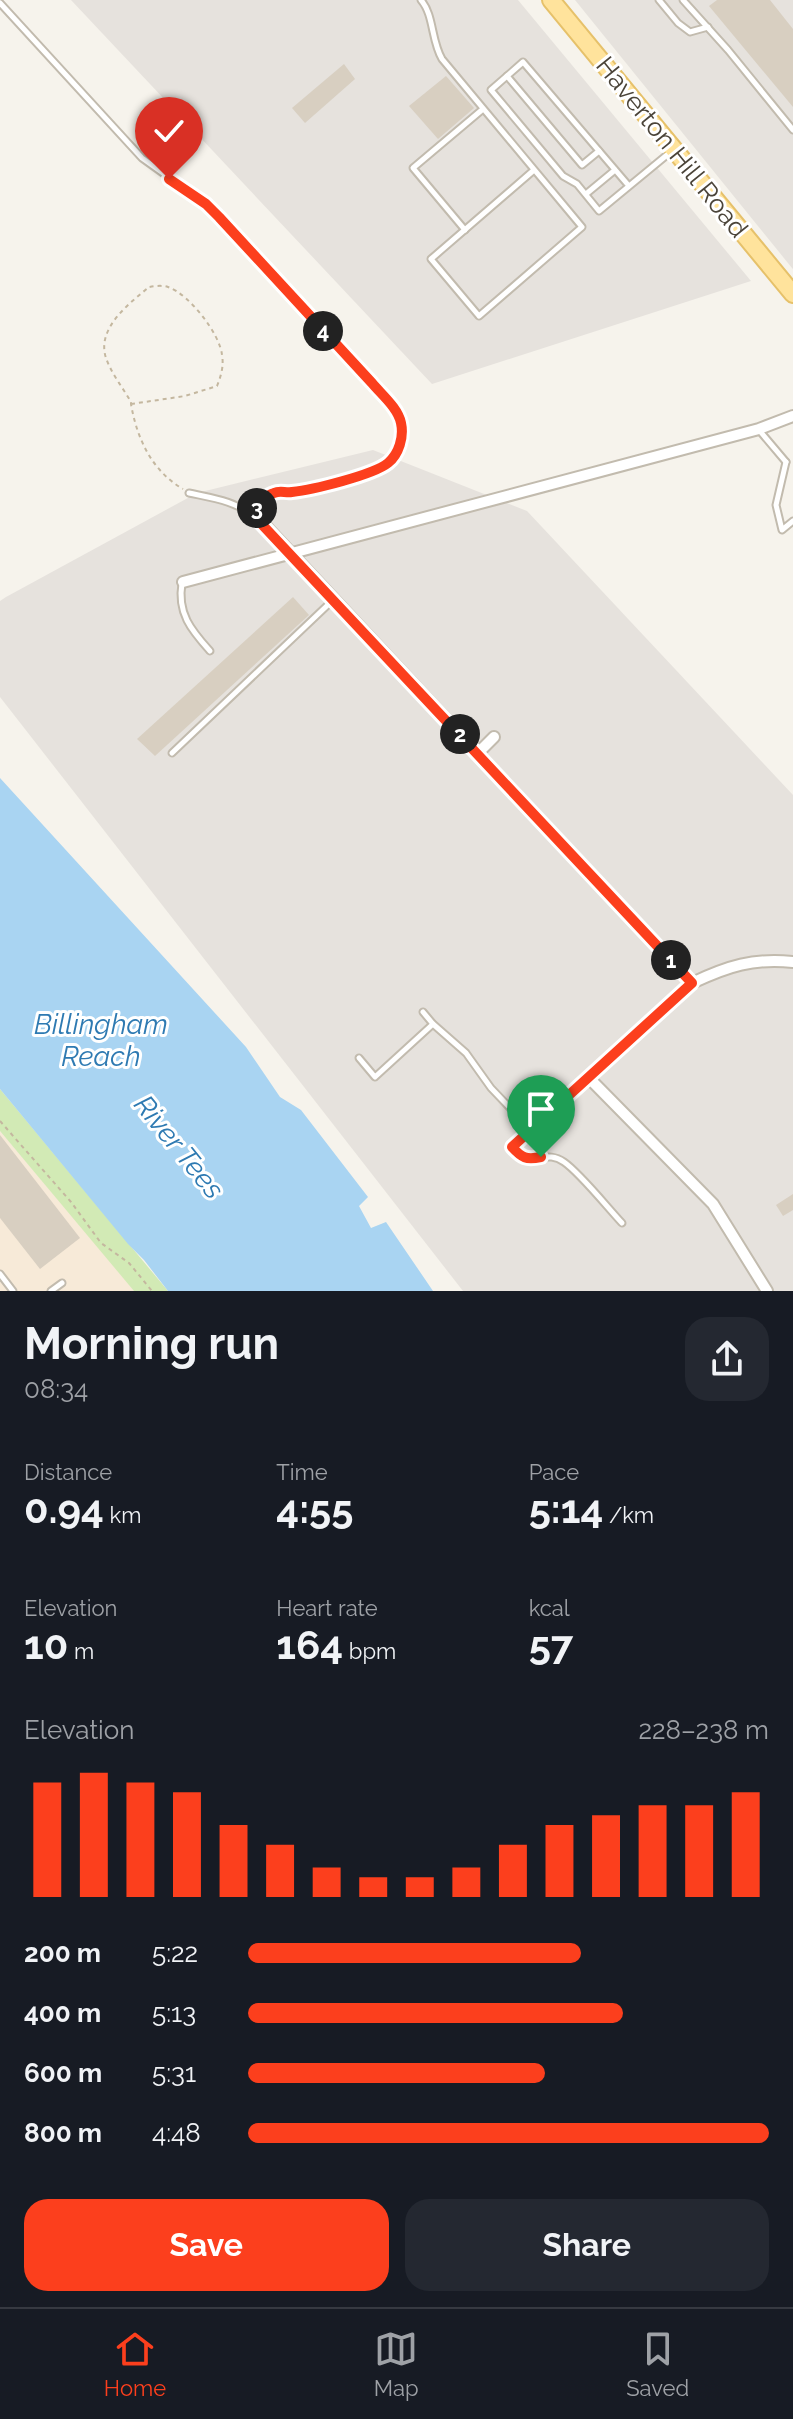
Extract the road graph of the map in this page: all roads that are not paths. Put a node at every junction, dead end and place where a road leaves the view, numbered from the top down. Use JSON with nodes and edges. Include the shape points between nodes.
{"nodes":[{"id":1,"x":421,"y":0,"type":"edge"},
{"id":2,"x":551,"y":0,"type":"edge"},
{"id":3,"x":659,"y":0,"type":"edge"},
{"id":4,"x":683,"y":0,"type":"edge"},
{"id":5,"x":0,"y":3,"type":"edge"},
{"id":6,"x":708,"y":27,"type":"junction"},
{"id":7,"x":507,"y":76,"type":"junction"},
{"id":8,"x":483,"y":109,"type":"junction"},
{"id":9,"x":793,"y":130,"type":"edge"},
{"id":10,"x":674,"y":149,"type":"junction"},
{"id":11,"x":599,"y":151,"type":"junction"},
{"id":12,"x":534,"y":170,"type":"junction"},
{"id":13,"x":615,"y":170,"type":"junction"},
{"id":14,"x":629,"y":186,"type":"junction"},
{"id":15,"x":586,"y":194,"type":"junction"},
{"id":16,"x":465,"y":230,"type":"junction"},
{"id":17,"x":793,"y":294,"type":"edge"},
{"id":18,"x":793,"y":416,"type":"edge"},
{"id":19,"x":759,"y":429,"type":"junction"},
{"id":20,"x":790,"y":461,"type":"edge"},
{"id":21,"x":189,"y":493,"type":"road end"},
{"id":22,"x":257,"y":518,"type":"junction"},
{"id":23,"x":793,"y":521,"type":"edge"},
{"id":24,"x":315,"y":545,"type":"junction"},
{"id":25,"x":289,"y":552,"type":"junction"},
{"id":26,"x":302,"y":565,"type":"junction"},
{"id":27,"x":183,"y":582,"type":"joint"},
{"id":28,"x":334,"y":600,"type":"junction"},
{"id":29,"x":210,"y":651,"type":"dead end"},
{"id":30,"x":494,"y":737,"type":"dead end"},
{"id":31,"x":172,"y":753,"type":"dead end"},
{"id":32,"x":478,"y":753,"type":"junction"},
{"id":33,"x":793,"y":962,"type":"edge"},
{"id":34,"x":692,"y":983,"type":"junction"},
{"id":35,"x":423,"y":1012,"type":"dead end"},
{"id":36,"x":433,"y":1024,"type":"junction"},
{"id":37,"x":359,"y":1058,"type":"dead end"},
{"id":38,"x":589,"y":1078,"type":"junction"},
{"id":39,"x":531,"y":1130,"type":"junction"},
{"id":40,"x":512,"y":1147,"type":"joint"},
{"id":41,"x":622,"y":1223,"type":"dead end"},
{"id":42,"x":0,"y":1274,"type":"edge"},
{"id":43,"x":62,"y":1283,"type":"dead end"},
{"id":44,"x":13,"y":1291,"type":"edge"},
{"id":45,"x":51,"y":1291,"type":"edge"},
{"id":46,"x":767,"y":1291,"type":"edge"}],
"edges":[{"from":1,"to":8,"type":"lane","via":[[429,10],[442,59]]},
{"from":2,"to":10,"type":"main road","name":"Haverton Hill Road"},
{"from":3,"to":6,"type":"lane","via":[[690,32]]},
{"from":4,"to":6,"type":"lane"},
{"from":5,"to":22,"type":"lane","via":[[142,158],[219,217],[396,411],[401,440],[397,454],[386,464],[317,487],[277,491],[265,497]]},
{"from":6,"to":9,"type":"lane"},
{"from":7,"to":11,"type":"lane","via":[[523,62]]},
{"from":7,"to":11,"type":"lane","via":[[582,165]]},
{"from":7,"to":15,"type":"lane","via":[[491,90],[563,176]]},
{"from":8,"to":12,"type":"lane"},
{"from":8,"to":16,"type":"lane","via":[[413,168]]},
{"from":10,"to":14,"type":"lane"},
{"from":10,"to":17,"type":"main road","name":"Haverton Hill Road"},
{"from":11,"to":13,"type":"lane"},
{"from":12,"to":16,"type":"lane"},
{"from":12,"to":16,"type":"lane","via":[[582,227],[479,316],[431,259]]},
{"from":13,"to":14,"type":"lane"},
{"from":13,"to":15,"type":"lane"},
{"from":14,"to":15,"type":"lane","via":[[599,211]]},
{"from":18,"to":19,"type":"street"},
{"from":19,"to":20,"type":"lane"},
{"from":19,"to":24,"type":"street"},
{"from":20,"to":23,"type":"lane","via":[[776,505],[782,530]]},
{"from":21,"to":22,"type":"lane","via":[[227,501]]},
{"from":22,"to":25,"type":"street"},
{"from":24,"to":25,"type":"street"},
{"from":24,"to":26,"type":"street"},
{"from":25,"to":26,"type":"street"},
{"from":25,"to":27,"type":"street"},
{"from":26,"to":28,"type":"street"},
{"from":27,"to":29,"type":"lane","via":[[185,620]]},
{"from":28,"to":31,"type":"lane"},
{"from":28,"to":32,"type":"street"},
{"from":30,"to":32,"type":"street"},
{"from":32,"to":34,"type":"street"},
{"from":33,"to":34,"type":"street","via":[[764,959]]},
{"from":34,"to":38,"type":"street"},
{"from":35,"to":36,"type":"lane"},
{"from":36,"to":37,"type":"lane","via":[[375,1077]]},
{"from":36,"to":39,"type":"lane","via":[[466,1053]]},
{"from":38,"to":39,"type":"street"},
{"from":38,"to":46,"type":"street","via":[[713,1204]]},
{"from":39,"to":40,"type":"street"},
{"from":40,"to":41,"type":"lane","via":[[528,1160],[551,1156],[565,1162]]},
{"from":42,"to":44,"type":"lane"},
{"from":43,"to":45,"type":"lane"}]}
